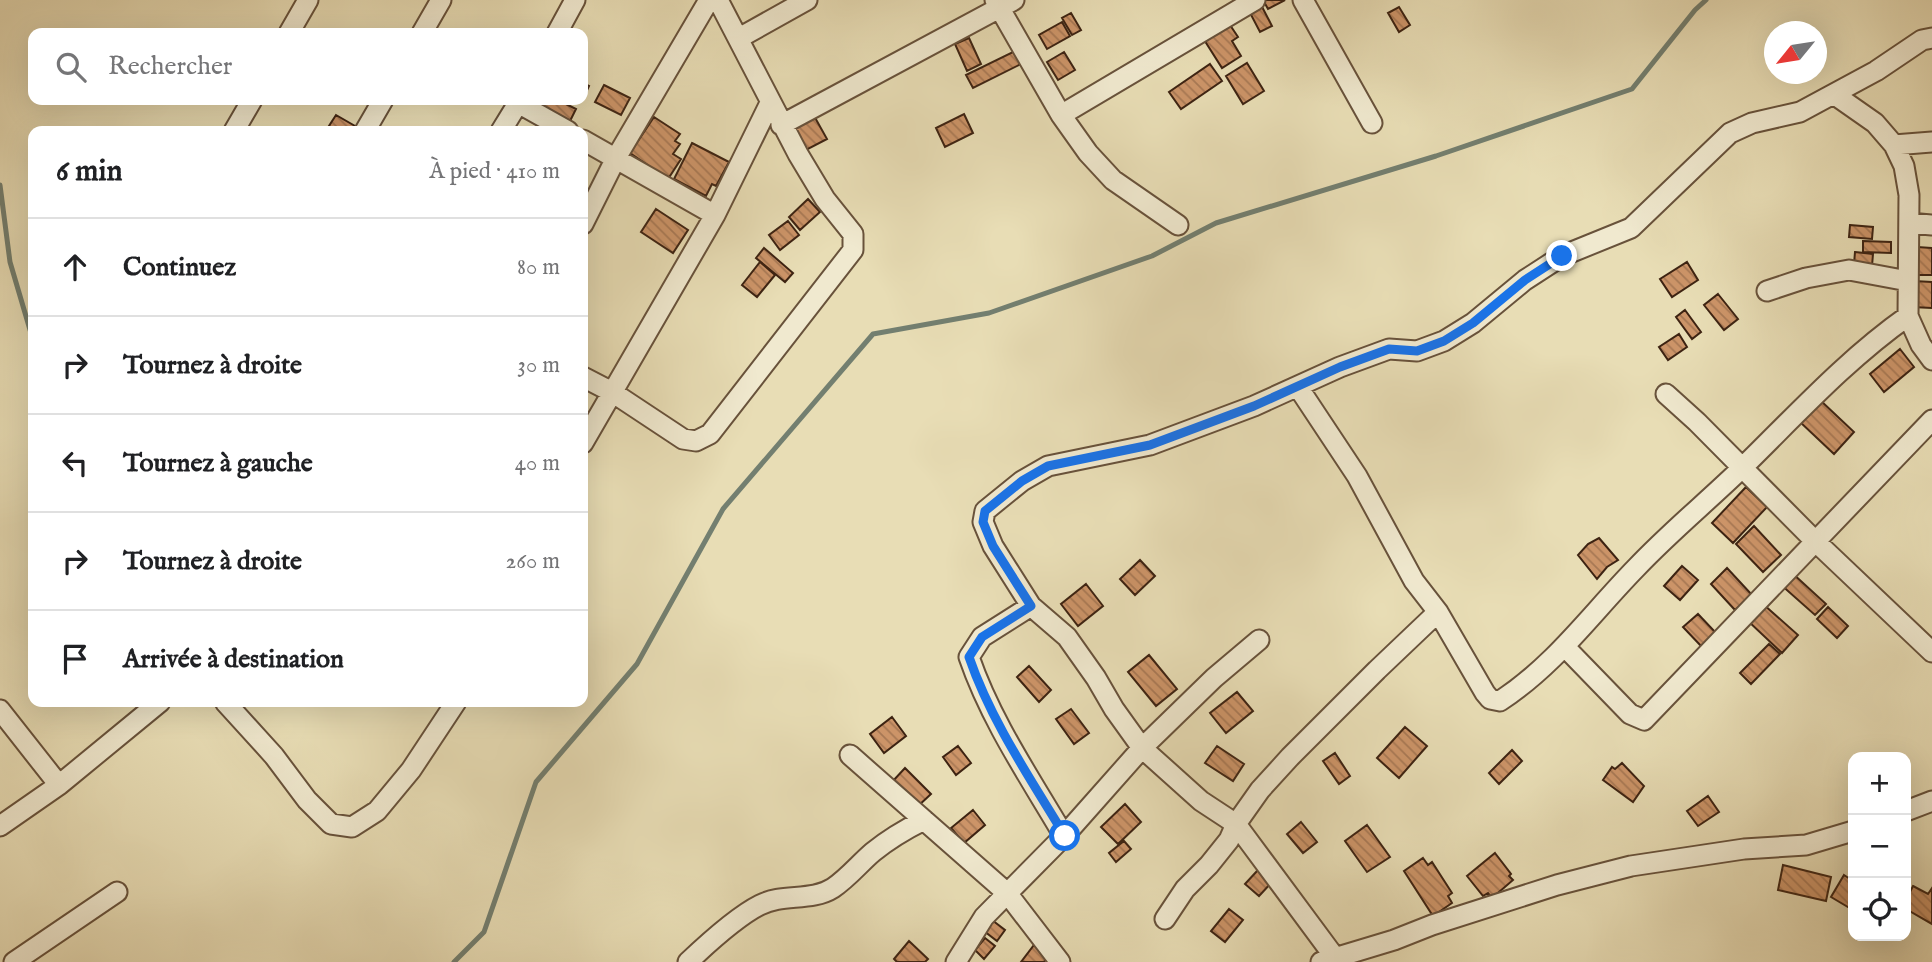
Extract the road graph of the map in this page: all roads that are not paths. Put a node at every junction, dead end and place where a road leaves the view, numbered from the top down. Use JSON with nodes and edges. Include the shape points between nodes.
{"nodes":[{"id":1,"x":308,"y":0,"type":"edge"},
{"id":2,"x":441,"y":0,"type":"edge"},
{"id":3,"x":575,"y":0,"type":"edge"},
{"id":4,"x":709,"y":0,"type":"edge"},
{"id":5,"x":718,"y":0,"type":"edge"},
{"id":6,"x":807,"y":0,"type":"edge"},
{"id":7,"x":1255,"y":0,"type":"edge"},
{"id":8,"x":1303,"y":0,"type":"edge"},
{"id":9,"x":1002,"y":3,"type":"edge"},
{"id":10,"x":292,"y":28,"type":"edge"},
{"id":11,"x":425,"y":28,"type":"edge"},
{"id":12,"x":560,"y":28,"type":"edge"},
{"id":13,"x":738,"y":38,"type":"junction"},
{"id":14,"x":1932,"y":38,"type":"edge"},
{"id":15,"x":1835,"y":95,"type":"junction"},
{"id":16,"x":770,"y":103,"type":"junction"},
{"id":17,"x":250,"y":105,"type":"edge"},
{"id":18,"x":380,"y":105,"type":"edge"},
{"id":19,"x":517,"y":105,"type":"edge"},
{"id":20,"x":526,"y":105,"type":"edge"},
{"id":21,"x":1061,"y":116,"type":"junction"},
{"id":22,"x":1372,"y":123,"type":"dead end"},
{"id":23,"x":781,"y":125,"type":"junction"},
{"id":24,"x":240,"y":126,"type":"edge"},
{"id":25,"x":368,"y":126,"type":"edge"},
{"id":26,"x":504,"y":126,"type":"edge"},
{"id":27,"x":560,"y":126,"type":"edge"},
{"id":28,"x":1932,"y":142,"type":"edge"},
{"id":29,"x":588,"y":143,"type":"edge"},
{"id":30,"x":1894,"y":145,"type":"junction"},
{"id":31,"x":616,"y":158,"type":"junction"},
{"id":32,"x":588,"y":215,"type":"edge"},
{"id":33,"x":715,"y":215,"type":"junction"},
{"id":34,"x":1909,"y":222,"type":"junction"},
{"id":35,"x":1178,"y":225,"type":"dead end"},
{"id":36,"x":1932,"y":225,"type":"edge"},
{"id":37,"x":1908,"y":281,"type":"junction"},
{"id":38,"x":1767,"y":292,"type":"dead end"},
{"id":39,"x":1908,"y":316,"type":"junction"},
{"id":40,"x":1932,"y":360,"type":"edge"},
{"id":41,"x":588,"y":380,"type":"edge"},
{"id":42,"x":1298,"y":387,"type":"junction"},
{"id":43,"x":612,"y":392,"type":"junction"},
{"id":44,"x":1666,"y":394,"type":"dead end"},
{"id":45,"x":1932,"y":420,"type":"edge"},
{"id":46,"x":588,"y":434,"type":"edge"},
{"id":47,"x":1742,"y":468,"type":"junction"},
{"id":48,"x":1815,"y":541,"type":"junction"},
{"id":49,"x":1031,"y":606,"type":"junction"},
{"id":50,"x":1438,"y":612,"type":"junction"},
{"id":51,"x":1259,"y":640,"type":"dead end"},
{"id":52,"x":1566,"y":647,"type":"junction"},
{"id":53,"x":1932,"y":652,"type":"edge"},
{"id":54,"x":154,"y":707,"type":"edge"},
{"id":55,"x":230,"y":707,"type":"edge"},
{"id":56,"x":453,"y":707,"type":"edge"},
{"id":57,"x":0,"y":710,"type":"edge"},
{"id":58,"x":1142,"y":748,"type":"junction"},
{"id":59,"x":850,"y":755,"type":"dead end"},
{"id":60,"x":59,"y":785,"type":"junction"},
{"id":61,"x":1932,"y":801,"type":"edge"},
{"id":62,"x":1911,"y":809,"type":"edge"},
{"id":63,"x":924,"y":820,"type":"junction"},
{"id":64,"x":1236,"y":824,"type":"junction"},
{"id":65,"x":0,"y":826,"type":"edge"},
{"id":66,"x":1848,"y":832,"type":"edge"},
{"id":67,"x":1065,"y":836,"type":"junction"},
{"id":68,"x":117,"y":892,"type":"dead end"},
{"id":69,"x":1007,"y":893,"type":"junction"},
{"id":70,"x":1165,"y":919,"type":"dead end"},
{"id":71,"x":1329,"y":960,"type":"edge"},
{"id":72,"x":14,"y":962,"type":"edge"},
{"id":73,"x":688,"y":962,"type":"edge"},
{"id":74,"x":956,"y":962,"type":"edge"},
{"id":75,"x":1060,"y":962,"type":"edge"}],
"edges":[{"from":1,"to":10,"type":"street"},
{"from":2,"to":11,"type":"street"},
{"from":3,"to":12,"type":"street"},
{"from":4,"to":31,"type":"street"},
{"from":5,"to":13,"type":"street"},
{"from":6,"to":13,"type":"street"},
{"from":7,"to":21,"type":"street"},
{"from":8,"to":22,"type":"street"},
{"from":9,"to":21,"type":"street"},
{"from":9,"to":23,"type":"street"},
{"from":13,"to":16,"type":"street"},
{"from":14,"to":15,"type":"street"},
{"from":15,"to":30,"type":"street","via":[[1875,123]]},
{"from":15,"to":42,"type":"street","via":[[1800,112],[1730,133],[1631,228],[1562,256],[1444,341],[1417,351],[1389,349]]},
{"from":16,"to":23,"type":"street"},
{"from":16,"to":33,"type":"street"},
{"from":17,"to":24,"type":"street"},
{"from":18,"to":25,"type":"street"},
{"from":19,"to":26,"type":"street"},
{"from":20,"to":27,"type":"street"},
{"from":21,"to":35,"type":"street","via":[[1113,180]]},
{"from":23,"to":43,"type":"street","via":[[825,199],[853,234],[853,250],[710,434],[696,441],[683,439]]},
{"from":28,"to":30,"type":"street"},
{"from":29,"to":31,"type":"street"},
{"from":30,"to":34,"type":"street","via":[[1904,166]]},
{"from":31,"to":32,"type":"street"},
{"from":31,"to":33,"type":"street"},
{"from":33,"to":43,"type":"street"},
{"from":34,"to":36,"type":"street"},
{"from":34,"to":37,"type":"street"},
{"from":37,"to":38,"type":"street","via":[[1849,270]]},
{"from":37,"to":39,"type":"street"},
{"from":39,"to":40,"type":"street"},
{"from":39,"to":47,"type":"street","via":[[1865,348]]},
{"from":41,"to":43,"type":"street"},
{"from":42,"to":49,"type":"street","via":[[1150,445],[1048,466],[985,511],[983,522],[993,546]]},
{"from":42,"to":50,"type":"street"},
{"from":43,"to":46,"type":"street"},
{"from":44,"to":47,"type":"street"},
{"from":45,"to":48,"type":"street"},
{"from":47,"to":48,"type":"street"},
{"from":47,"to":52,"type":"street","via":[[1634,569]]},
{"from":48,"to":52,"type":"street","via":[[1644,720],[1630,714]]},
{"from":48,"to":53,"type":"street"},
{"from":49,"to":58,"type":"street","via":[[1066,638]]},
{"from":49,"to":67,"type":"street","via":[[982,637],[969,657],[1013,751]]},
{"from":50,"to":52,"type":"street","via":[[1490,699],[1500,701],[1514,692]]},
{"from":50,"to":64,"type":"street","via":[[1290,757]]},
{"from":51,"to":58,"type":"street"},
{"from":54,"to":60,"type":"street"},
{"from":55,"to":56,"type":"street","via":[[331,824],[352,827],[377,811]]},
{"from":57,"to":60,"type":"street"},
{"from":58,"to":64,"type":"street","via":[[1201,801]]},
{"from":58,"to":67,"type":"street"},
{"from":59,"to":63,"type":"street"},
{"from":60,"to":65,"type":"street"},
{"from":61,"to":62,"type":"street"},
{"from":63,"to":69,"type":"street"},
{"from":63,"to":73,"type":"street","via":[[874,851],[833,888],[815,896],[760,905]]},
{"from":64,"to":70,"type":"street","via":[[1229,840]]},
{"from":64,"to":71,"type":"street"},
{"from":66,"to":71,"type":"street","via":[[1806,845],[1631,866],[1557,885]]},
{"from":67,"to":69,"type":"street"},
{"from":68,"to":72,"type":"street"},
{"from":69,"to":74,"type":"street","via":[[984,917]]},
{"from":69,"to":75,"type":"street"}]}
